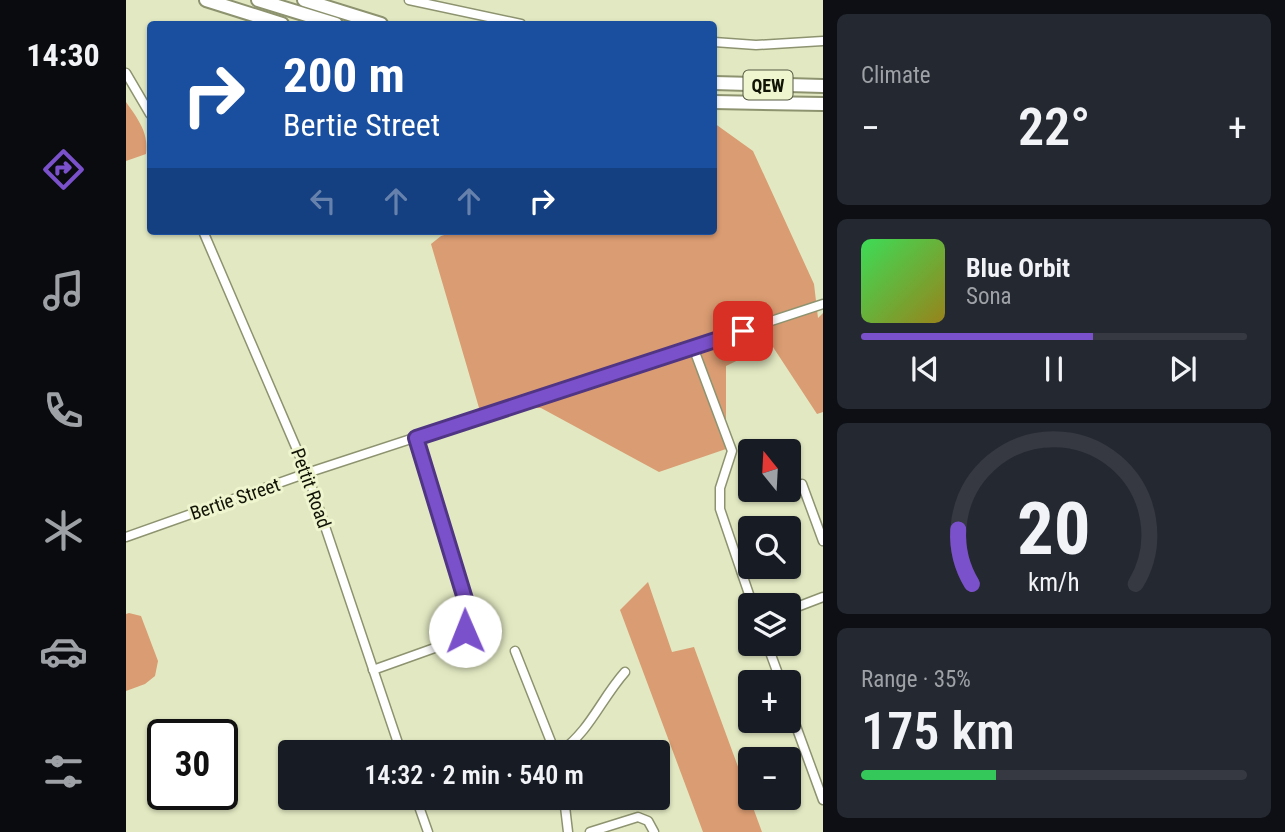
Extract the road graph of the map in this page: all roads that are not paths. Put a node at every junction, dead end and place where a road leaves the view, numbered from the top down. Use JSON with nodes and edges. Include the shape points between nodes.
{"nodes":[{"id":1,"x":206,"y":0,"type":"edge"},
{"id":2,"x":258,"y":0,"type":"edge"},
{"id":3,"x":304,"y":0,"type":"edge"},
{"id":4,"x":409,"y":0,"type":"edge"},
{"id":5,"x":272,"y":21,"type":"edge"},
{"id":6,"x":326,"y":21,"type":"edge"},
{"id":7,"x":371,"y":21,"type":"edge"},
{"id":8,"x":507,"y":21,"type":"edge"},
{"id":9,"x":823,"y":41,"type":"edge"},
{"id":10,"x":717,"y":42,"type":"edge"},
{"id":11,"x":126,"y":73,"type":"edge"},
{"id":12,"x":717,"y":83,"type":"edge"},
{"id":13,"x":823,"y":86,"type":"edge"},
{"id":14,"x":717,"y":102,"type":"edge"},
{"id":15,"x":823,"y":104,"type":"edge"},
{"id":16,"x":147,"y":109,"type":"edge"},
{"id":17,"x":205,"y":235,"type":"edge"},
{"id":18,"x":823,"y":304,"type":"edge"},
{"id":19,"x":692,"y":347,"type":"junction"},
{"id":20,"x":416,"y":438,"type":"junction"},
{"id":21,"x":307,"y":473,"type":"junction"},
{"id":22,"x":802,"y":484,"type":"dead end"},
{"id":23,"x":126,"y":537,"type":"edge"},
{"id":24,"x":823,"y":541,"type":"edge"},
{"id":25,"x":749,"y":593,"type":"edge"},
{"id":26,"x":823,"y":597,"type":"edge"},
{"id":27,"x":801,"y":605,"type":"edge"},
{"id":28,"x":515,"y":651,"type":"dead end"},
{"id":29,"x":373,"y":670,"type":"junction"},
{"id":30,"x":625,"y":672,"type":"dead end"},
{"id":31,"x":799,"y":733,"type":"edge"},
{"id":32,"x":397,"y":740,"type":"edge"},
{"id":33,"x":550,"y":740,"type":"edge"},
{"id":34,"x":575,"y":740,"type":"edge"},
{"id":35,"x":823,"y":800,"type":"edge"},
{"id":36,"x":420,"y":810,"type":"edge"},
{"id":37,"x":565,"y":810,"type":"edge"},
{"id":38,"x":428,"y":832,"type":"edge"},
{"id":39,"x":568,"y":832,"type":"edge"},
{"id":40,"x":590,"y":832,"type":"edge"},
{"id":41,"x":654,"y":832,"type":"edge"}],
"edges":[{"from":1,"to":5,"type":"highway"},
{"from":2,"to":6,"type":"highway"},
{"from":3,"to":7,"type":"highway"},
{"from":4,"to":8,"type":"street"},
{"from":9,"to":10,"type":"street"},
{"from":11,"to":16,"type":"street"},
{"from":12,"to":13,"type":"highway","number":"QEW"},
{"from":14,"to":15,"type":"highway","number":"QEW"},
{"from":17,"to":21,"type":"street","name":"Pettit Road"},
{"from":18,"to":19,"type":"street","name":"Bertie Street"},
{"from":19,"to":20,"type":"street","name":"Bertie Street"},
{"from":19,"to":25,"type":"street","via":[[732,451],[720,488],[720,509]]},
{"from":20,"to":21,"type":"street","name":"Bertie Street"},
{"from":20,"to":29,"type":"street","via":[[469,620],[457,640]]},
{"from":21,"to":23,"type":"street","name":"Bertie Street"},
{"from":21,"to":29,"type":"street","name":"Pettit Road"},
{"from":22,"to":24,"type":"street"},
{"from":26,"to":27,"type":"street"},
{"from":28,"to":33,"type":"street"},
{"from":29,"to":32,"type":"street","name":"Pettit Road"},
{"from":30,"to":34,"type":"street","via":[[586,731]]},
{"from":31,"to":35,"type":"street"},
{"from":36,"to":38,"type":"street"},
{"from":37,"to":39,"type":"street"},
{"from":40,"to":41,"type":"street","via":[[638,817],[648,821]]}]}
